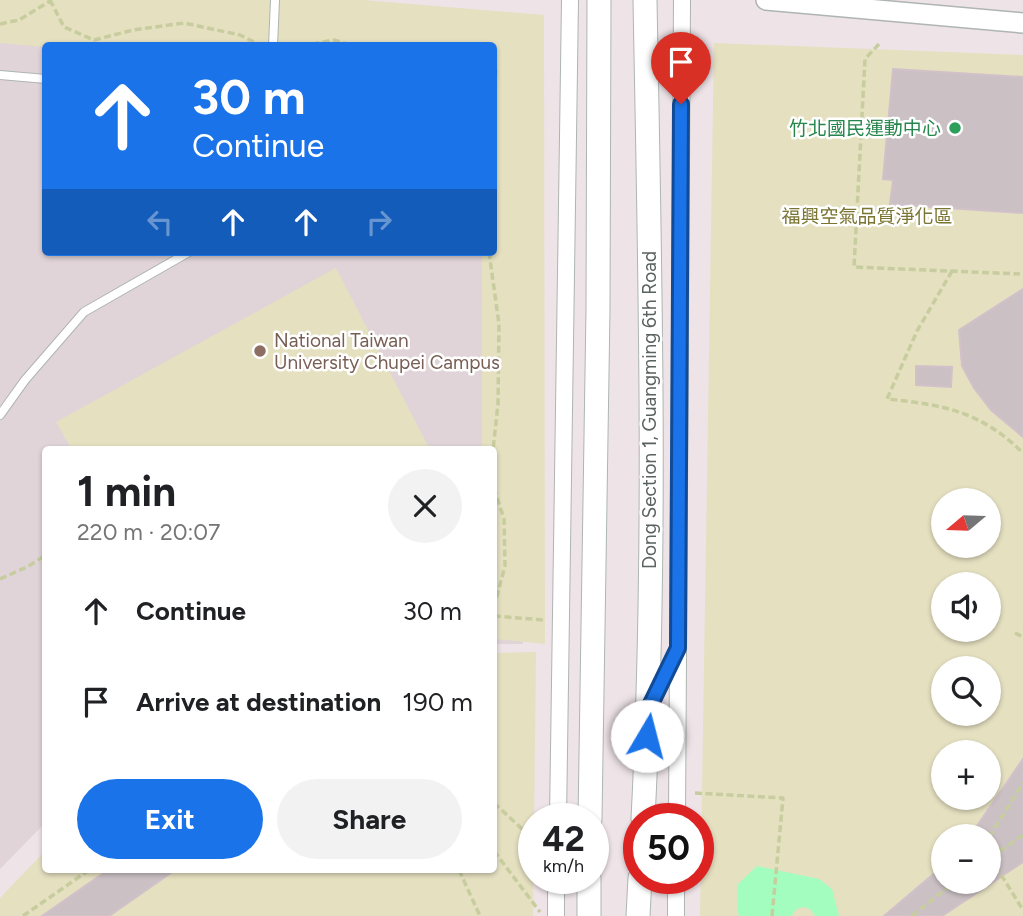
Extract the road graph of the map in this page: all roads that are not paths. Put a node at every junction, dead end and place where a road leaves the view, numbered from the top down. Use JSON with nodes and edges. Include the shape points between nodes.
{"nodes":[{"id":1,"x":275,"y":0,"type":"edge"},
{"id":2,"x":570,"y":0,"type":"edge"},
{"id":3,"x":599,"y":0,"type":"edge"},
{"id":4,"x":645,"y":0,"type":"edge"},
{"id":5,"x":682,"y":0,"type":"edge"},
{"id":6,"x":766,"y":0,"type":"edge"},
{"id":7,"x":1023,"y":23,"type":"edge"},
{"id":8,"x":273,"y":42,"type":"edge"},
{"id":9,"x":0,"y":75,"type":"edge"},
{"id":10,"x":42,"y":79,"type":"edge"},
{"id":11,"x":182,"y":256,"type":"edge"},
{"id":12,"x":0,"y":415,"type":"edge"},
{"id":13,"x":678,"y":648,"type":"junction"},
{"id":14,"x":649,"y":708,"type":"junction"},
{"id":15,"x":558,"y":803,"type":"edge"},
{"id":16,"x":590,"y":803,"type":"edge"},
{"id":17,"x":644,"y":803,"type":"edge"},
{"id":18,"x":677,"y":803,"type":"edge"},
{"id":19,"x":556,"y":894,"type":"edge"},
{"id":20,"x":589,"y":894,"type":"edge"},
{"id":21,"x":639,"y":894,"type":"edge"},
{"id":22,"x":676,"y":894,"type":"edge"},
{"id":23,"x":556,"y":916,"type":"edge"},
{"id":24,"x":589,"y":916,"type":"edge"},
{"id":25,"x":638,"y":916,"type":"edge"},
{"id":26,"x":676,"y":916,"type":"edge"}],
"edges":[{"from":1,"to":8,"type":"lane"},
{"from":2,"to":15,"type":"street"},
{"from":3,"to":16,"type":"main road"},
{"from":4,"to":14,"type":"main road","name":"Dong Section 1, Guangming 6th Road","via":[[651,433]]},
{"from":5,"to":13,"type":"street","name":"Dong Section 1, Guangming 6th Road"},
{"from":6,"to":7,"type":"street"},
{"from":9,"to":10,"type":"lane"},
{"from":11,"to":12,"type":"lane","via":[[83,312]]},
{"from":13,"to":14,"type":"street"},
{"from":13,"to":18,"type":"street","name":"Dong Section 1, Guangming 6th Road"},
{"from":14,"to":17,"type":"main road","name":"Dong Section 1, Guangming 6th Road"},
{"from":19,"to":23,"type":"street"},
{"from":20,"to":24,"type":"main road"},
{"from":21,"to":25,"type":"main road"},
{"from":22,"to":26,"type":"street"}]}
